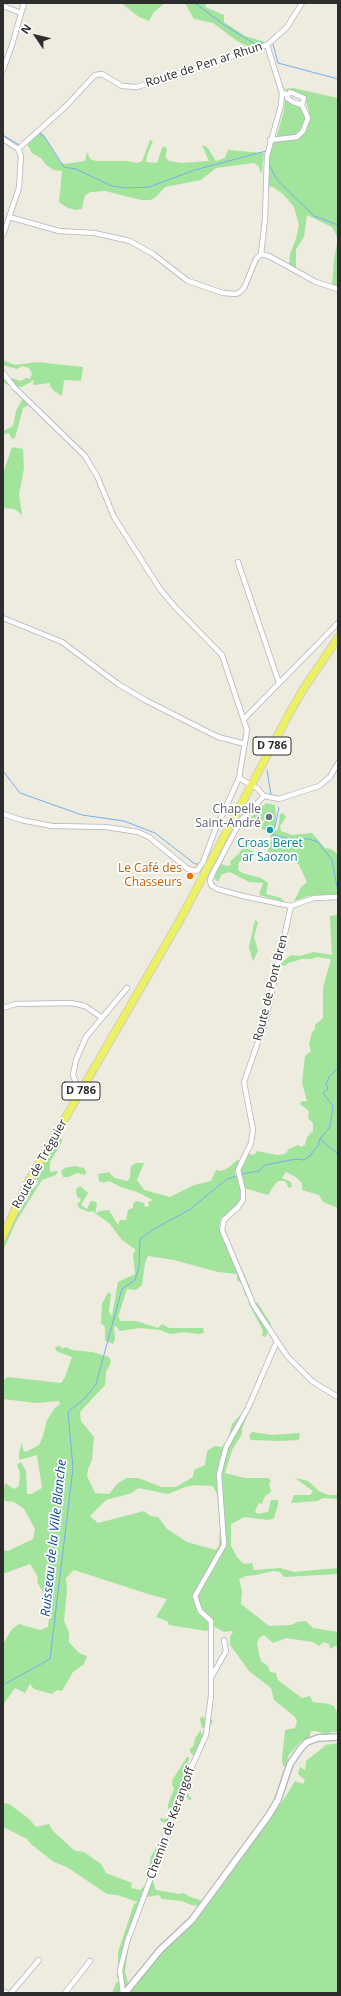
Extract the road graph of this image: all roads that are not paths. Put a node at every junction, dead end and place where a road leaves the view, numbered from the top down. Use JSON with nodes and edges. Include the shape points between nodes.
{"nodes":[{"id":1,"x":24,"y":3,"type":"edge"},
{"id":2,"x":302,"y":3,"type":"edge"},
{"id":3,"x":3,"y":6,"type":"edge"},
{"id":4,"x":21,"y":13,"type":"junction"},
{"id":5,"x":267,"y":45,"type":"junction"},
{"id":6,"x":3,"y":70,"type":"edge"},
{"id":7,"x":282,"y":93,"type":"junction"},
{"id":8,"x":288,"y":95,"type":"junction"},
{"id":9,"x":302,"y":105,"type":"junction"},
{"id":10,"x":3,"y":139,"type":"edge"},
{"id":11,"x":270,"y":140,"type":"junction"},
{"id":12,"x":18,"y":149,"type":"junction"},
{"id":13,"x":9,"y":217,"type":"junction"},
{"id":14,"x":3,"y":236,"type":"edge"},
{"id":15,"x":261,"y":254,"type":"junction"},
{"id":16,"x":338,"y":289,"type":"edge"},
{"id":17,"x":3,"y":373,"type":"edge"},
{"id":18,"x":238,"y":562,"type":"dead end"},
{"id":19,"x":3,"y":618,"type":"edge"},
{"id":20,"x":338,"y":623,"type":"edge"},
{"id":21,"x":338,"y":638,"type":"edge"},
{"id":22,"x":279,"y":683,"type":"junction"},
{"id":23,"x":244,"y":719,"type":"junction"},
{"id":24,"x":245,"y":744,"type":"junction"},
{"id":25,"x":338,"y":763,"type":"edge"},
{"id":26,"x":239,"y":778,"type":"junction"},
{"id":27,"x":252,"y":786,"type":"junction"},
{"id":28,"x":264,"y":796,"type":"junction"},
{"id":29,"x":3,"y":814,"type":"edge"},
{"id":30,"x":243,"y":817,"type":"junction"},
{"id":31,"x":230,"y":825,"type":"junction"},
{"id":32,"x":338,"y":896,"type":"edge"},
{"id":33,"x":291,"y":906,"type":"junction"},
{"id":34,"x":127,"y":988,"type":"dead end"},
{"id":35,"x":3,"y":1008,"type":"edge"},
{"id":36,"x":101,"y":1017,"type":"junction"},
{"id":37,"x":82,"y":1089,"type":"junction"},
{"id":38,"x":3,"y":1236,"type":"edge"},
{"id":39,"x":277,"y":1342,"type":"junction"},
{"id":40,"x":338,"y":1397,"type":"edge"},
{"id":41,"x":224,"y":1640,"type":"dead end"},
{"id":42,"x":211,"y":1678,"type":"junction"},
{"id":43,"x":338,"y":1737,"type":"edge"},
{"id":44,"x":39,"y":1960,"type":"dead end"},
{"id":45,"x":90,"y":1961,"type":"dead end"},
{"id":46,"x":3,"y":1991,"type":"edge"},
{"id":47,"x":6,"y":1993,"type":"edge"},
{"id":48,"x":11,"y":1993,"type":"edge"},
{"id":49,"x":65,"y":1993,"type":"edge"},
{"id":50,"x":124,"y":1993,"type":"edge"}],
"edges":[{"from":1,"to":4,"type":"street"},
{"from":2,"to":5,"type":"street","name":"Route de Pen ar Rhun","via":[[287,27]]},
{"from":3,"to":4,"type":"street"},
{"from":4,"to":6,"type":"street"},
{"from":5,"to":7,"type":"street"},
{"from":5,"to":12,"type":"street","name":"Route de Pen ar Rhun","via":[[137,87],[122,86],[98,74]]},
{"from":7,"to":8,"type":"street"},
{"from":7,"to":11,"type":"street"},
{"from":8,"to":9,"type":"street","via":[[287,98]]},
{"from":8,"to":9,"type":"street","via":[[290,92],[304,98]]},
{"from":9,"to":11,"type":"street","via":[[308,116],[300,134],[292,138]]},
{"from":10,"to":12,"type":"street"},
{"from":11,"to":15,"type":"street"},
{"from":12,"to":13,"type":"street","via":[[21,156],[19,188]]},
{"from":13,"to":14,"type":"street"},
{"from":13,"to":15,"type":"street","via":[[59,231],[94,233],[130,241],[153,254],[183,278],[230,294],[242,291],[256,259]]},
{"from":15,"to":16,"type":"street","via":[[322,285]]},
{"from":17,"to":23,"type":"street","via":[[14,387],[85,456],[97,476],[114,517],[157,585],[175,608],[222,654]]},
{"from":18,"to":22,"type":"street"},
{"from":19,"to":24,"type":"street","via":[[65,643],[118,684],[145,700],[218,737]]},
{"from":20,"to":22,"type":"street"},
{"from":21,"to":27,"type":"main road","number":"D 786","via":[[304,688]]},
{"from":22,"to":23,"type":"street"},
{"from":23,"to":24,"type":"street","via":[[247,733]]},
{"from":24,"to":26,"type":"street"},
{"from":25,"to":28,"type":"street","via":[[327,780],[313,788],[279,799]]},
{"from":26,"to":27,"type":"street"},
{"from":26,"to":29,"type":"street","via":[[197,871],[188,868],[149,837],[138,832],[106,827],[52,826]]},
{"from":27,"to":28,"type":"street"},
{"from":27,"to":31,"type":"main road","number":"D 786"},
{"from":28,"to":30,"type":"street"},
{"from":30,"to":31,"type":"street"},
{"from":30,"to":33,"type":"street","via":[[213,873],[211,885],[247,897]]},
{"from":31,"to":37,"type":"main road","name":"Route de Tréguier","number":"D 786","via":[[163,949]]},
{"from":32,"to":33,"type":"street","via":[[314,898]]},
{"from":33,"to":39,"type":"street","name":"Route de Pont Bren","via":[[264,1026],[245,1074],[245,1092],[253,1130],[251,1143],[238,1170],[243,1200],[222,1225],[228,1247],[254,1306]]},
{"from":34,"to":36,"type":"street"},
{"from":35,"to":36,"type":"street","via":[[16,1004],[71,1003],[85,1006]]},
{"from":36,"to":37,"type":"street","via":[[86,1037],[74,1066],[72,1075],[75,1083]]},
{"from":37,"to":38,"type":"main road","name":"Route de Tréguier","number":"D 786","via":[[26,1184]]},
{"from":39,"to":40,"type":"street","name":"Route de Pont Bren","via":[[313,1382]]},
{"from":39,"to":42,"type":"street","name":"Chemin de Kerangoff","via":[[248,1408],[226,1447],[219,1474],[224,1545],[195,1596],[200,1610],[211,1620]]},
{"from":41,"to":42,"type":"street","via":[[226,1651]]},
{"from":42,"to":50,"type":"street","name":"Chemin de Kerangoff","via":[[206,1735],[178,1797],[126,1942],[120,1970]]},
{"from":43,"to":50,"type":"street","via":[[318,1738],[307,1742],[301,1748],[290,1764],[278,1800],[269,1815],[192,1920],[160,1950]]},
{"from":44,"to":48,"type":"street"},
{"from":45,"to":49,"type":"street"},
{"from":46,"to":47,"type":"street"}]}
